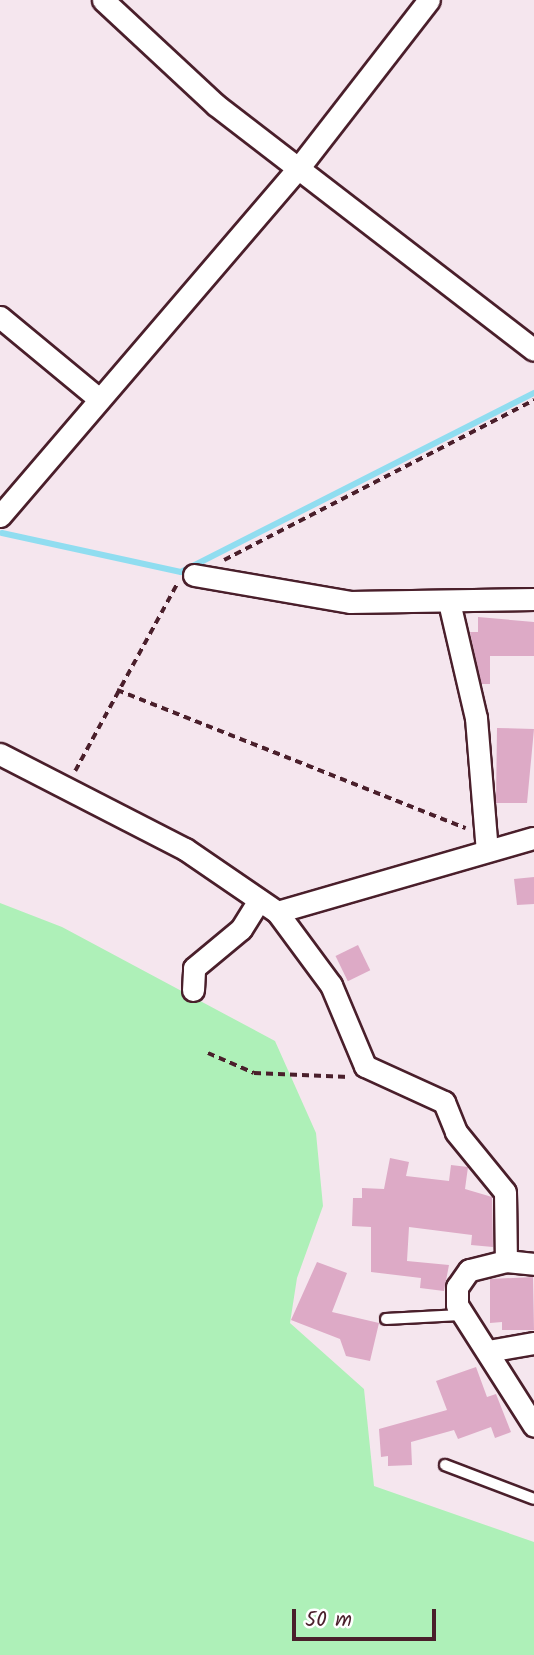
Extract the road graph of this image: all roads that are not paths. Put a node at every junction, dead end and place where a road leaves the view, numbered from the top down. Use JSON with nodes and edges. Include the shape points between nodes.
{"nodes":[{"id":1,"x":103,"y":0,"type":"edge"},
{"id":2,"x":429,"y":0,"type":"edge"},
{"id":3,"x":297,"y":170,"type":"junction"},
{"id":4,"x":0,"y":317,"type":"edge"},
{"id":5,"x":534,"y":350,"type":"edge"},
{"id":6,"x":99,"y":399,"type":"junction"},
{"id":7,"x":0,"y":516,"type":"edge"},
{"id":8,"x":194,"y":575,"type":"road end"},
{"id":9,"x":534,"y":599,"type":"edge"},
{"id":10,"x":449,"y":602,"type":"junction"},
{"id":11,"x":0,"y":754,"type":"edge"},
{"id":12,"x":534,"y":838,"type":"edge"},
{"id":13,"x":486,"y":845,"type":"junction"},
{"id":14,"x":268,"y":906,"type":"junction"},
{"id":15,"x":193,"y":990,"type":"dead end"},
{"id":16,"x":506,"y":1261,"type":"junction"},
{"id":17,"x":534,"y":1264,"type":"edge"},
{"id":18,"x":460,"y":1315,"type":"junction"},
{"id":19,"x":386,"y":1319,"type":"dead end"},
{"id":20,"x":534,"y":1343,"type":"edge"},
{"id":21,"x":488,"y":1351,"type":"junction"},
{"id":22,"x":534,"y":1426,"type":"edge"},
{"id":23,"x":445,"y":1465,"type":"dead end"},
{"id":24,"x":534,"y":1499,"type":"edge"}],
"edges":[{"from":1,"to":3,"type":"street"},
{"from":2,"to":3,"type":"street"},
{"from":3,"to":5,"type":"street"},
{"from":3,"to":6,"type":"street"},
{"from":4,"to":6,"type":"street"},
{"from":6,"to":7,"type":"street"},
{"from":8,"to":10,"type":"street","via":[[314,600]]},
{"from":9,"to":10,"type":"street"},
{"from":10,"to":13,"type":"street","via":[[476,718]]},
{"from":11,"to":14,"type":"street","via":[[64,791],[185,849]]},
{"from":12,"to":13,"type":"street"},
{"from":13,"to":14,"type":"street"},
{"from":14,"to":15,"type":"street","via":[[194,968]]},
{"from":14,"to":16,"type":"street","via":[[331,985],[365,1066],[444,1102],[456,1132],[505,1192]]},
{"from":16,"to":17,"type":"street"},
{"from":16,"to":18,"type":"street","via":[[477,1267],[463,1278],[456,1296]]},
{"from":18,"to":19,"type":"lane"},
{"from":18,"to":21,"type":"street"},
{"from":20,"to":21,"type":"street"},
{"from":21,"to":22,"type":"street"},
{"from":23,"to":24,"type":"lane"}]}
